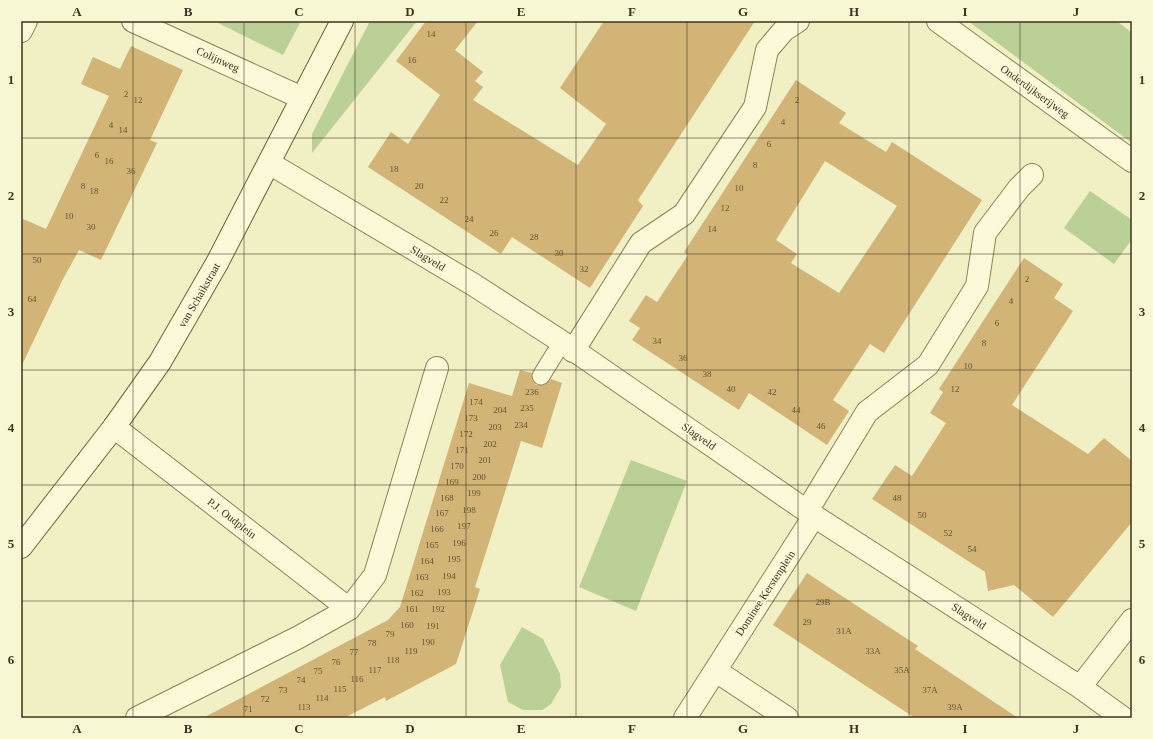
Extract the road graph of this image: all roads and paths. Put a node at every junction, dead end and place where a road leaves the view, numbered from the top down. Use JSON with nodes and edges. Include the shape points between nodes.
{"nodes":[{"id":1,"x":26,"y":21,"type":"edge"},
{"id":2,"x":133,"y":21,"type":"edge"},
{"id":3,"x":342,"y":21,"type":"edge"},
{"id":4,"x":798,"y":21,"type":"edge"},
{"id":5,"x":938,"y":21,"type":"edge"},
{"id":6,"x":21,"y":31,"type":"edge"},
{"id":7,"x":302,"y":98,"type":"junction"},
{"id":8,"x":1132,"y":161,"type":"edge"},
{"id":9,"x":269,"y":163,"type":"junction"},
{"id":10,"x":1032,"y":175,"type":"dead end"},
{"id":11,"x":567,"y":346,"type":"junction"},
{"id":12,"x":437,"y":368,"type":"dead end"},
{"id":13,"x":541,"y":376,"type":"dead end"},
{"id":14,"x":114,"y":427,"type":"junction"},
{"id":15,"x":811,"y":513,"type":"junction"},
{"id":16,"x":21,"y":547,"type":"edge"},
{"id":17,"x":349,"y":609,"type":"junction"},
{"id":18,"x":1132,"y":620,"type":"edge"},
{"id":19,"x":716,"y":671,"type":"junction"},
{"id":20,"x":1080,"y":687,"type":"junction"},
{"id":21,"x":137,"y":718,"type":"edge"},
{"id":22,"x":685,"y":718,"type":"edge"},
{"id":23,"x":786,"y":718,"type":"edge"},
{"id":24,"x":1123,"y":718,"type":"edge"}],
"edges":[{"from":1,"to":6,"type":"street"},
{"from":2,"to":7,"type":"street","name":"Colijnweg"},
{"from":3,"to":7,"type":"street","name":"van Schaikstraat"},
{"from":4,"to":11,"type":"street","via":[[784,30],[767,50],[755,107],[684,214],[641,243]]},
{"from":5,"to":8,"type":"street","name":"Onderdijkserijweg"},
{"from":7,"to":9,"type":"street","name":"van Schaikstraat"},
{"from":9,"to":11,"type":"street","name":"Slagveld","via":[[474,285]]},
{"from":9,"to":14,"type":"street","name":"van Schaikstraat","via":[[218,263],[164,356]]},
{"from":10,"to":15,"type":"street","name":"Dominee Kerstenplein","via":[[985,233],[977,286],[928,365],[867,412]]},
{"from":11,"to":13,"type":"lane"},
{"from":11,"to":15,"type":"street","name":"Slagveld"},
{"from":12,"to":17,"type":"street","via":[[375,575]]},
{"from":14,"to":16,"type":"street","name":"van Schaikstraat"},
{"from":14,"to":17,"type":"street","name":"P.J. Oudplein"},
{"from":15,"to":19,"type":"street","name":"Dominee Kerstenplein"},
{"from":15,"to":20,"type":"street","name":"Slagveld"},
{"from":17,"to":21,"type":"street","via":[[299,637]]},
{"from":18,"to":20,"type":"street"},
{"from":19,"to":22,"type":"street","name":"Dominee Kerstenplein"},
{"from":19,"to":23,"type":"street"},
{"from":20,"to":24,"type":"street","name":"Slagveld"}]}
